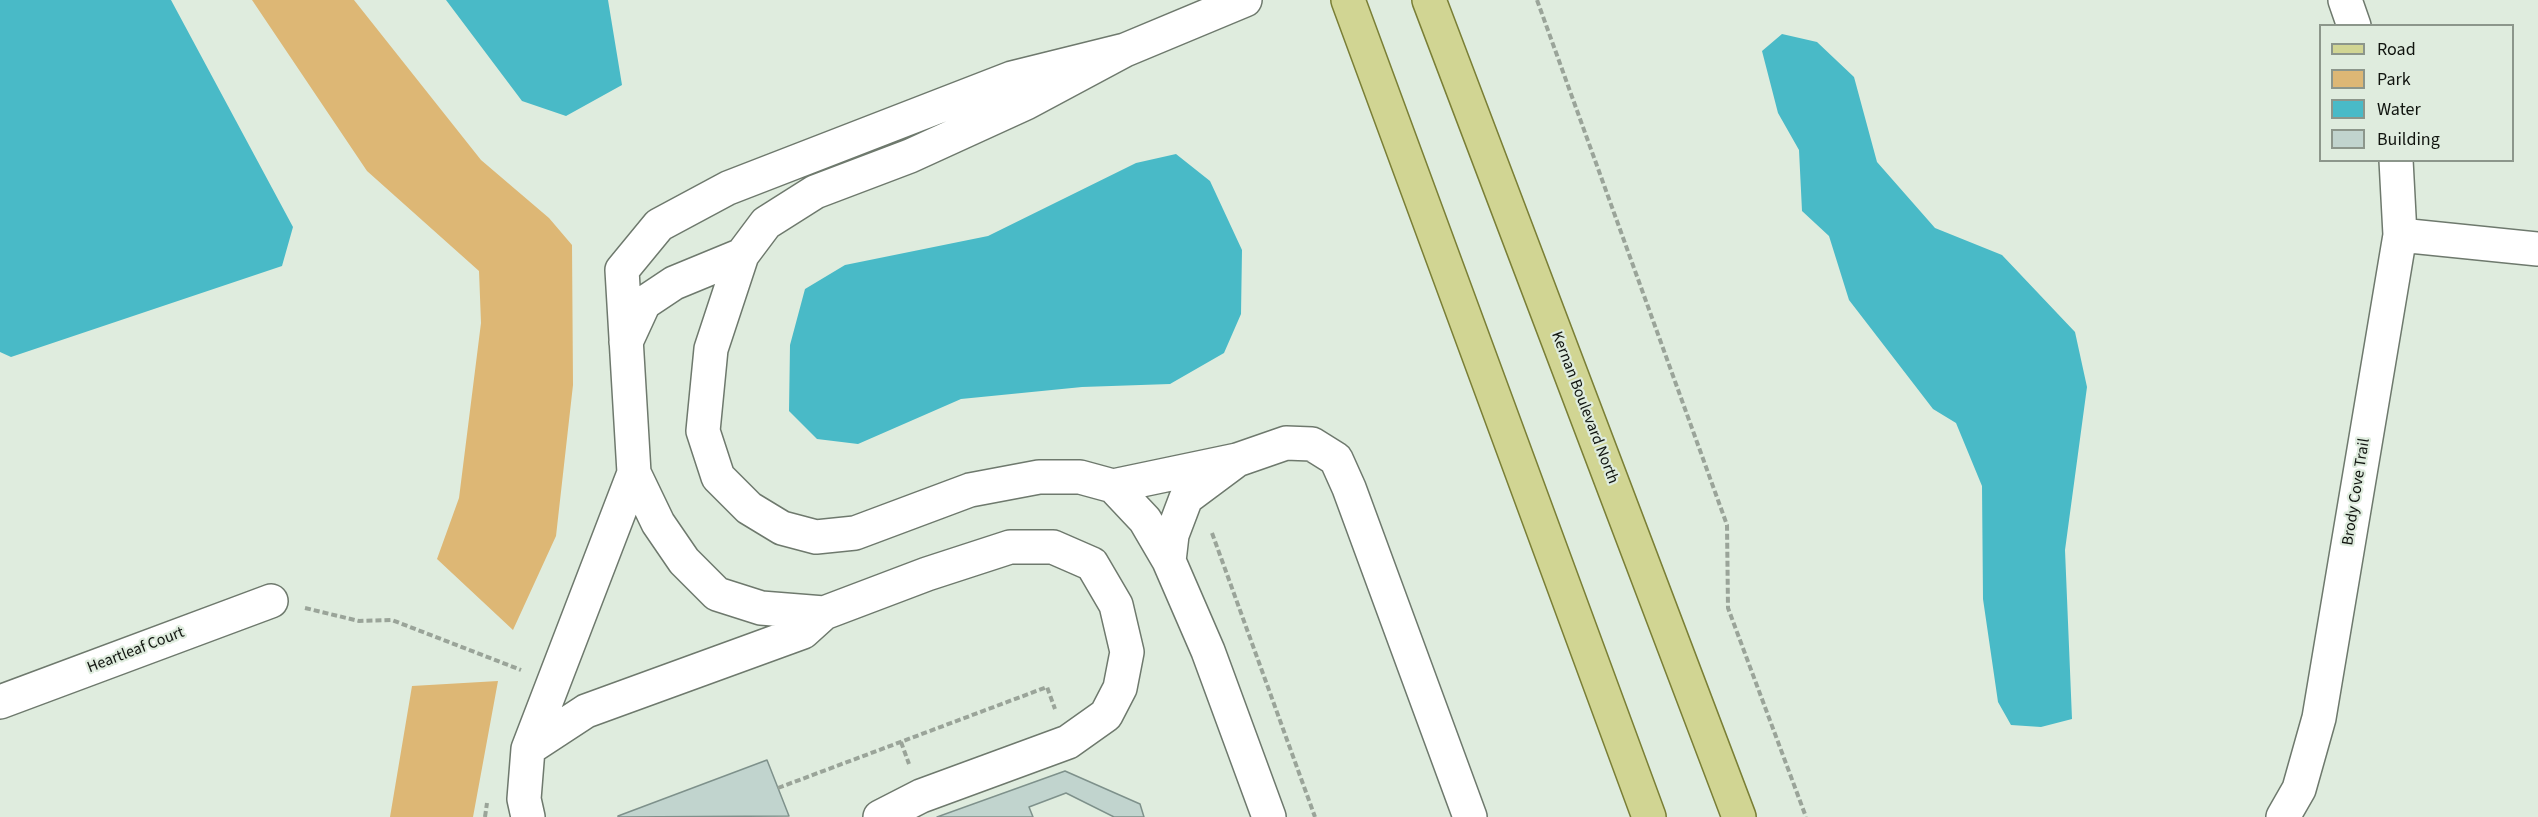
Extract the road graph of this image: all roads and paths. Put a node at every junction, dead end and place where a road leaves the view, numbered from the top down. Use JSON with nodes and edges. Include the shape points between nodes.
{"nodes":[{"id":1,"x":1245,"y":0,"type":"edge"},
{"id":2,"x":1348,"y":0,"type":"edge"},
{"id":3,"x":1429,"y":0,"type":"edge"},
{"id":4,"x":1537,"y":0,"type":"edge"},
{"id":5,"x":2345,"y":0,"type":"edge"},
{"id":6,"x":2353,"y":24,"type":"edge"},
{"id":7,"x":1125,"y":50,"type":"junction"},
{"id":8,"x":2396,"y":162,"type":"edge"},
{"id":9,"x":2400,"y":235,"type":"junction"},
{"id":10,"x":2538,"y":249,"type":"edge"},
{"id":11,"x":742,"y":255,"type":"junction"},
{"id":12,"x":625,"y":344,"type":"junction"},
{"id":13,"x":1237,"y":459,"type":"junction"},
{"id":14,"x":634,"y":473,"type":"junction"},
{"id":15,"x":1113,"y":486,"type":"junction"},
{"id":16,"x":1209,"y":525,"type":"dead end"},
{"id":17,"x":1170,"y":561,"type":"junction"},
{"id":18,"x":271,"y":601,"type":"joint"},
{"id":19,"x":824,"y":613,"type":"junction"},
{"id":20,"x":526,"y":671,"type":"dead end"},
{"id":21,"x":0,"y":702,"type":"edge"},
{"id":22,"x":1068,"y":742,"type":"junction"},
{"id":23,"x":528,"y":749,"type":"junction"},
{"id":24,"x":778,"y":788,"type":"dead end"},
{"id":25,"x":489,"y":793,"type":"dead end"},
{"id":26,"x":485,"y":817,"type":"edge"},
{"id":27,"x":528,"y":817,"type":"edge"},
{"id":28,"x":880,"y":817,"type":"edge"},
{"id":29,"x":1269,"y":817,"type":"edge"},
{"id":30,"x":1315,"y":817,"type":"edge"},
{"id":31,"x":1470,"y":817,"type":"edge"},
{"id":32,"x":1649,"y":817,"type":"edge"},
{"id":33,"x":1738,"y":817,"type":"edge"},
{"id":34,"x":1806,"y":817,"type":"edge"},
{"id":35,"x":2283,"y":817,"type":"edge"}],
"edges":[{"from":1,"to":7,"type":"street"},
{"from":2,"to":32,"type":"main road"},
{"from":3,"to":33,"type":"main road","name":"Kernan Boulevard North"},
{"from":4,"to":34,"type":"path","via":[[1727,525],[1728,608]]},
{"from":5,"to":6,"type":"street"},
{"from":7,"to":11,"type":"street","via":[[1026,103],[910,156],[815,192],[766,223]]},
{"from":7,"to":12,"type":"street","via":[[1012,78],[728,188],[658,225],[622,270]]},
{"from":8,"to":9,"type":"street","name":"Brody Cove Trail"},
{"from":9,"to":10,"type":"street"},
{"from":9,"to":35,"type":"street","name":"Brody Cove Trail","via":[[2319,718],[2299,789]]},
{"from":11,"to":12,"type":"street","via":[[674,283],[644,303]]},
{"from":11,"to":15,"type":"street","via":[[711,349],[703,431],[718,477],[749,508],[782,528],[816,537],[855,533],[970,490],[1039,477],[1080,477]]},
{"from":12,"to":14,"type":"street"},
{"from":13,"to":15,"type":"street"},
{"from":13,"to":17,"type":"street","via":[[1186,498],[1172,535]]},
{"from":13,"to":31,"type":"street","via":[[1286,443],[1312,444],[1336,459]]},
{"from":14,"to":19,"type":"street","via":[[658,523],[684,561],[717,594],[761,608]]},
{"from":14,"to":23,"type":"street"},
{"from":15,"to":17,"type":"street","via":[[1145,520]]},
{"from":16,"to":30,"type":"path"},
{"from":17,"to":29,"type":"street"},
{"from":18,"to":20,"type":"path","via":[[359,621],[392,620]]},
{"from":18,"to":21,"type":"street","name":"Heartleaf Court"},
{"from":19,"to":22,"type":"street","via":[[1010,547],[1053,547],[1092,564],[1116,604],[1126,652],[1120,688],[1106,715]]},
{"from":19,"to":23,"type":"street","via":[[803,632],[586,711]]},
{"from":22,"to":24,"type":"path","via":[[1047,687]]},
{"from":22,"to":28,"type":"street","via":[[921,796]]},
{"from":23,"to":27,"type":"street","via":[[524,799]]},
{"from":25,"to":26,"type":"path"}]}
